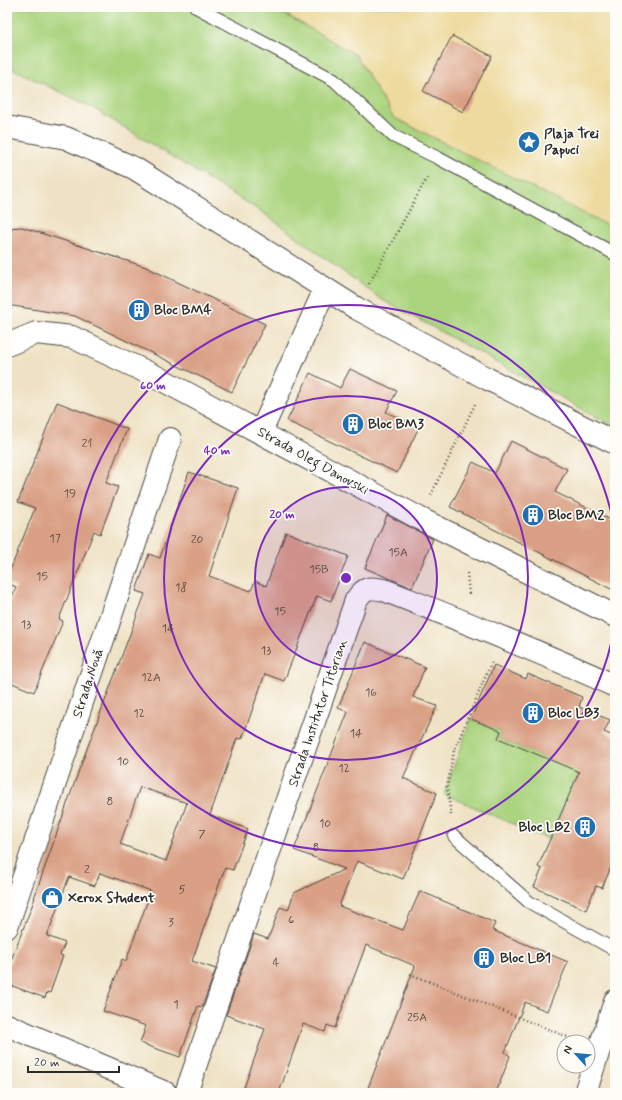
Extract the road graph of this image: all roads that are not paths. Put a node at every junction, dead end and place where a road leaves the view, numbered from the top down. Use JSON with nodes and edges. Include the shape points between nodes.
{"nodes":[{"id":1,"x":196,"y":7,"type":"edge"},
{"id":2,"x":7,"y":127,"type":"edge"},
{"id":3,"x":615,"y":254,"type":"edge"},
{"id":4,"x":325,"y":289,"type":"junction"},
{"id":5,"x":7,"y":345,"type":"edge"},
{"id":6,"x":261,"y":432,"type":"junction"},
{"id":7,"x":170,"y":439,"type":"dead end"},
{"id":8,"x":615,"y":443,"type":"edge"},
{"id":9,"x":615,"y":616,"type":"edge"},
{"id":10,"x":615,"y":686,"type":"edge"},
{"id":11,"x":454,"y":836,"type":"road end"},
{"id":12,"x":7,"y":927,"type":"edge"},
{"id":13,"x":615,"y":950,"type":"edge"},
{"id":14,"x":615,"y":1002,"type":"edge"},
{"id":15,"x":7,"y":1025,"type":"edge"},
{"id":16,"x":166,"y":1093,"type":"edge"},
{"id":17,"x":186,"y":1093,"type":"edge"},
{"id":18,"x":584,"y":1093,"type":"edge"}],
"edges":[{"from":1,"to":3,"type":"lane","via":[[334,80],[393,136]]},
{"from":2,"to":4,"type":"street","via":[[66,138],[134,168]]},
{"from":4,"to":6,"type":"street"},
{"from":4,"to":8,"type":"street","via":[[488,379]]},
{"from":5,"to":6,"type":"street","name":"Strada Oleg Danovski","via":[[36,333],[72,337],[153,375]]},
{"from":6,"to":9,"type":"street","name":"Strada Oleg Danovski","via":[[419,518]]},
{"from":7,"to":12,"type":"street","name":"Strada Nouă"},
{"from":10,"to":17,"type":"street","name":"Strada Institutor Titorian","via":[[502,636],[384,590],[372,588],[362,592],[356,600]]},
{"from":11,"to":13,"type":"lane","via":[[529,902]]},
{"from":14,"to":18,"type":"street"},
{"from":15,"to":16,"type":"street"}]}
